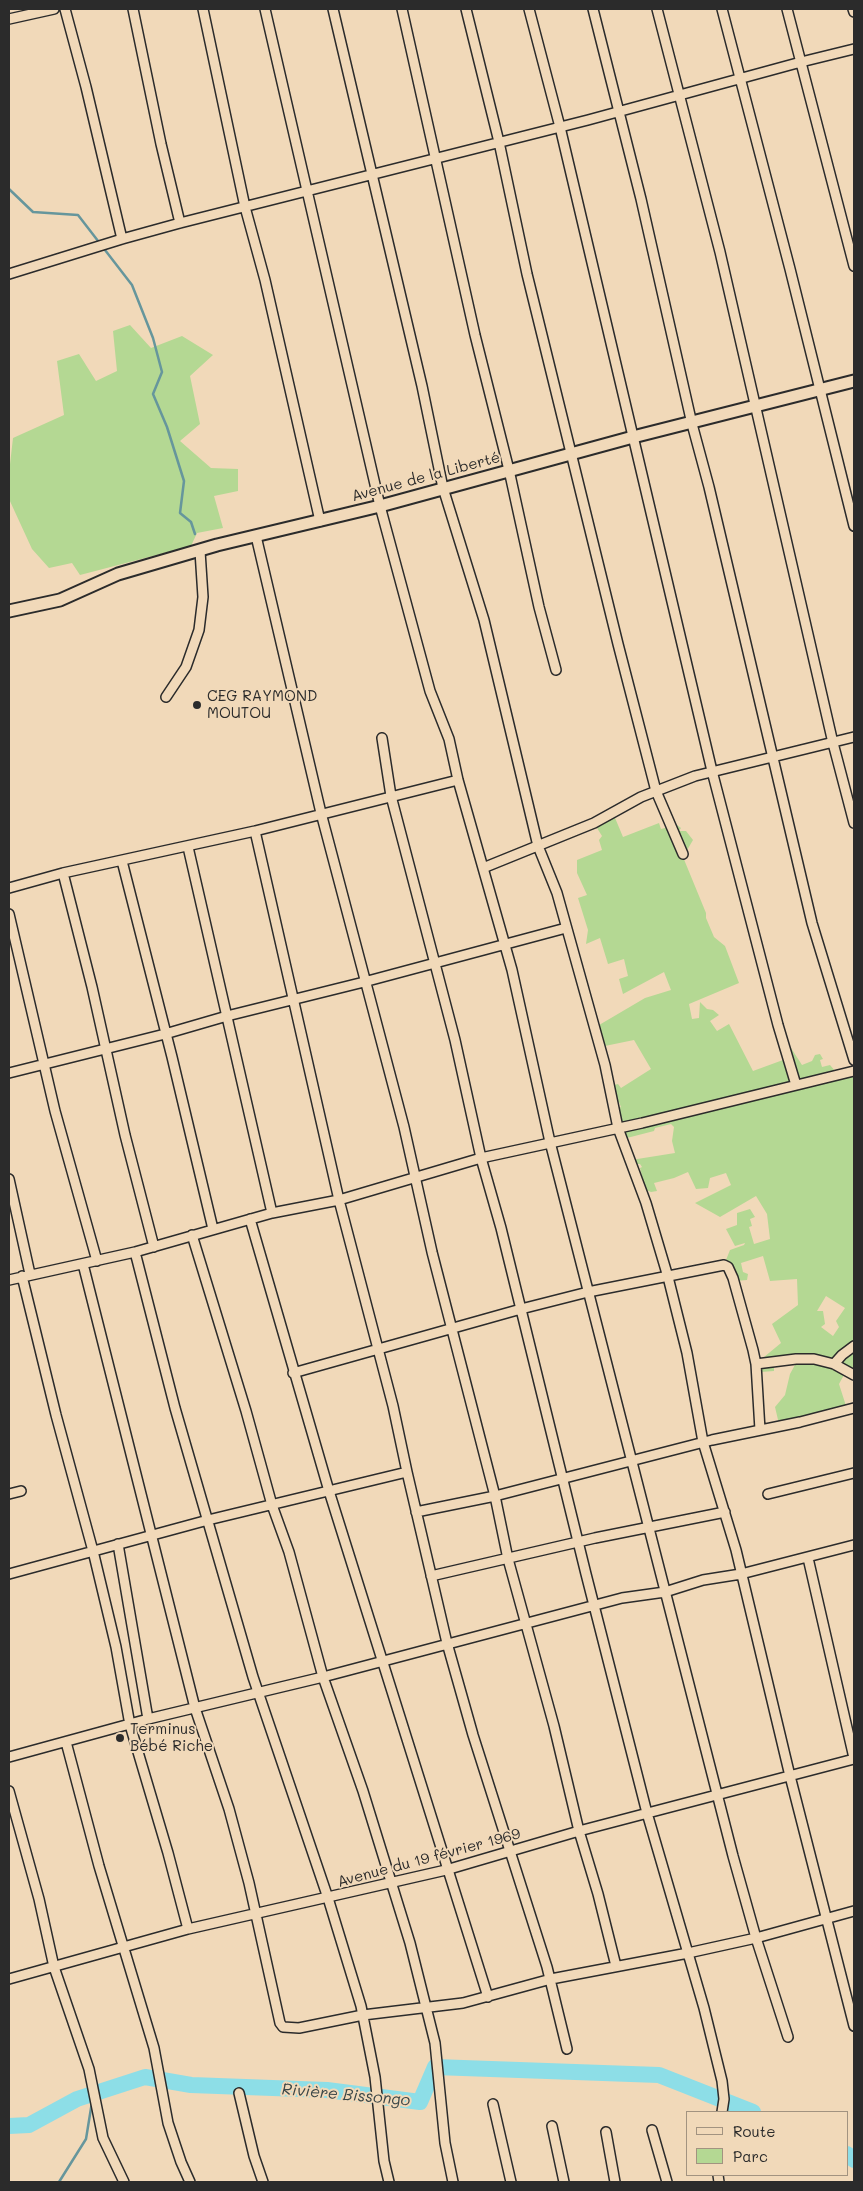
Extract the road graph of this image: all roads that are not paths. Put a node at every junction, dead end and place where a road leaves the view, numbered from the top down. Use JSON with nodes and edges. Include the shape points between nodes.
{"nodes":[{"id":1,"x":54,"y":9,"type":"edge"},
{"id":2,"x":65,"y":9,"type":"edge"},
{"id":3,"x":133,"y":9,"type":"edge"},
{"id":4,"x":203,"y":9,"type":"edge"},
{"id":5,"x":265,"y":9,"type":"edge"},
{"id":6,"x":333,"y":9,"type":"edge"},
{"id":7,"x":402,"y":9,"type":"edge"},
{"id":8,"x":466,"y":9,"type":"edge"},
{"id":9,"x":530,"y":9,"type":"edge"},
{"id":10,"x":593,"y":9,"type":"edge"},
{"id":11,"x":657,"y":9,"type":"edge"},
{"id":12,"x":722,"y":9,"type":"edge"},
{"id":13,"x":787,"y":9,"type":"edge"},
{"id":14,"x":9,"y":19,"type":"edge"},
{"id":15,"x":854,"y":49,"type":"edge"},
{"id":16,"x":801,"y":62,"type":"junction"},
{"id":17,"x":740,"y":78,"type":"junction"},
{"id":18,"x":680,"y":95,"type":"junction"},
{"id":19,"x":619,"y":111,"type":"junction"},
{"id":20,"x":560,"y":127,"type":"junction"},
{"id":21,"x":499,"y":142,"type":"junction"},
{"id":22,"x":436,"y":158,"type":"junction"},
{"id":23,"x":371,"y":174,"type":"junction"},
{"id":24,"x":307,"y":190,"type":"junction"},
{"id":25,"x":245,"y":207,"type":"junction"},
{"id":26,"x":180,"y":223,"type":"junction"},
{"id":27,"x":122,"y":239,"type":"junction"},
{"id":28,"x":854,"y":266,"type":"edge"},
{"id":29,"x":9,"y":274,"type":"edge"},
{"id":30,"x":854,"y":382,"type":"edge"},
{"id":31,"x":820,"y":390,"type":"junction"},
{"id":32,"x":756,"y":407,"type":"junction"},
{"id":33,"x":692,"y":424,"type":"junction"},
{"id":34,"x":633,"y":437,"type":"junction"},
{"id":35,"x":570,"y":454,"type":"junction"},
{"id":36,"x":509,"y":470,"type":"junction"},
{"id":37,"x":442,"y":488,"type":"junction"},
{"id":38,"x":380,"y":506,"type":"junction"},
{"id":39,"x":320,"y":521,"type":"junction"},
{"id":40,"x":854,"y":526,"type":"edge"},
{"id":41,"x":256,"y":536,"type":"junction"},
{"id":42,"x":200,"y":551,"type":"junction"},
{"id":43,"x":9,"y":610,"type":"edge"},
{"id":44,"x":556,"y":670,"type":"dead end"},
{"id":45,"x":166,"y":697,"type":"dead end"},
{"id":46,"x":854,"y":737,"type":"edge"},
{"id":47,"x":382,"y":738,"type":"dead end"},
{"id":48,"x":833,"y":743,"type":"junction"},
{"id":49,"x":774,"y":757,"type":"junction"},
{"id":50,"x":712,"y":771,"type":"junction"},
{"id":51,"x":458,"y":780,"type":"junction"},
{"id":52,"x":656,"y":791,"type":"junction"},
{"id":53,"x":391,"y":796,"type":"junction"},
{"id":54,"x":321,"y":813,"type":"junction"},
{"id":55,"x":854,"y":823,"type":"edge"},
{"id":56,"x":255,"y":831,"type":"junction"},
{"id":57,"x":538,"y":846,"type":"junction"},
{"id":58,"x":188,"y":847,"type":"junction"},
{"id":59,"x":684,"y":854,"type":"dead end"},
{"id":60,"x":122,"y":861,"type":"junction"},
{"id":61,"x":483,"y":868,"type":"junction"},
{"id":62,"x":63,"y":874,"type":"junction"},
{"id":63,"x":9,"y":888,"type":"edge"},
{"id":64,"x":9,"y":914,"type":"edge"},
{"id":65,"x":566,"y":928,"type":"junction"},
{"id":66,"x":505,"y":946,"type":"junction"},
{"id":67,"x":435,"y":963,"type":"junction"},
{"id":68,"x":364,"y":982,"type":"junction"},
{"id":69,"x":294,"y":1000,"type":"junction"},
{"id":70,"x":227,"y":1016,"type":"junction"},
{"id":71,"x":166,"y":1034,"type":"junction"},
{"id":72,"x":105,"y":1049,"type":"junction"},
{"id":73,"x":854,"y":1060,"type":"edge"},
{"id":74,"x":45,"y":1064,"type":"junction"},
{"id":75,"x":854,"y":1071,"type":"edge"},
{"id":76,"x":9,"y":1073,"type":"edge"},
{"id":77,"x":796,"y":1085,"type":"junction"},
{"id":78,"x":618,"y":1128,"type":"junction"},
{"id":79,"x":550,"y":1142,"type":"junction"},
{"id":80,"x":481,"y":1158,"type":"junction"},
{"id":81,"x":415,"y":1176,"type":"junction"},
{"id":82,"x":9,"y":1179,"type":"edge"},
{"id":83,"x":339,"y":1200,"type":"junction"},
{"id":84,"x":272,"y":1213,"type":"junction"},
{"id":85,"x":250,"y":1219,"type":"junction"},
{"id":86,"x":213,"y":1229,"type":"junction"},
{"id":87,"x":192,"y":1235,"type":"junction"},
{"id":88,"x":154,"y":1247,"type":"junction"},
{"id":89,"x":135,"y":1252,"type":"junction"},
{"id":90,"x":97,"y":1261,"type":"junction"},
{"id":91,"x":83,"y":1264,"type":"junction"},
{"id":92,"x":26,"y":1275,"type":"junction"},
{"id":93,"x":668,"y":1277,"type":"junction"},
{"id":94,"x":9,"y":1280,"type":"edge"},
{"id":95,"x":588,"y":1292,"type":"junction"},
{"id":96,"x":521,"y":1309,"type":"junction"},
{"id":97,"x":450,"y":1329,"type":"junction"},
{"id":98,"x":854,"y":1346,"type":"edge"},
{"id":99,"x":378,"y":1348,"type":"junction"},
{"id":100,"x":756,"y":1364,"type":"junction"},
{"id":101,"x":834,"y":1364,"type":"junction"},
{"id":102,"x":293,"y":1373,"type":"junction"},
{"id":103,"x":854,"y":1375,"type":"edge"},
{"id":104,"x":854,"y":1408,"type":"edge"},
{"id":105,"x":760,"y":1430,"type":"junction"},
{"id":106,"x":703,"y":1442,"type":"junction"},
{"id":107,"x":632,"y":1460,"type":"junction"},
{"id":108,"x":407,"y":1472,"type":"junction"},
{"id":109,"x":854,"y":1473,"type":"edge"},
{"id":110,"x":562,"y":1477,"type":"junction"},
{"id":111,"x":21,"y":1490,"type":"dead end"},
{"id":112,"x":329,"y":1491,"type":"junction"},
{"id":113,"x":9,"y":1494,"type":"edge"},
{"id":114,"x":768,"y":1494,"type":"dead end"},
{"id":115,"x":495,"y":1496,"type":"junction"},
{"id":116,"x":272,"y":1505,"type":"junction"},
{"id":117,"x":416,"y":1512,"type":"junction"},
{"id":118,"x":725,"y":1512,"type":"junction"},
{"id":119,"x":208,"y":1520,"type":"junction"},
{"id":120,"x":648,"y":1528,"type":"junction"},
{"id":121,"x":152,"y":1536,"type":"junction"},
{"id":122,"x":578,"y":1542,"type":"junction"},
{"id":123,"x":118,"y":1544,"type":"junction"},
{"id":124,"x":854,"y":1545,"type":"edge"},
{"id":125,"x":93,"y":1551,"type":"junction"},
{"id":126,"x":808,"y":1558,"type":"junction"},
{"id":127,"x":508,"y":1559,"type":"junction"},
{"id":128,"x":9,"y":1574,"type":"edge"},
{"id":129,"x":741,"y":1574,"type":"junction"},
{"id":130,"x":431,"y":1576,"type":"junction"},
{"id":131,"x":665,"y":1592,"type":"junction"},
{"id":132,"x":594,"y":1606,"type":"junction"},
{"id":133,"x":526,"y":1624,"type":"junction"},
{"id":134,"x":447,"y":1643,"type":"junction"},
{"id":135,"x":382,"y":1660,"type":"junction"},
{"id":136,"x":323,"y":1677,"type":"junction"},
{"id":137,"x":260,"y":1692,"type":"junction"},
{"id":138,"x":195,"y":1708,"type":"junction"},
{"id":139,"x":148,"y":1719,"type":"junction"},
{"id":140,"x":130,"y":1725,"type":"junction"},
{"id":141,"x":66,"y":1742,"type":"junction"},
{"id":142,"x":9,"y":1757,"type":"edge"},
{"id":143,"x":854,"y":1759,"type":"edge"},
{"id":144,"x":790,"y":1776,"type":"junction"},
{"id":145,"x":9,"y":1790,"type":"edge"},
{"id":146,"x":717,"y":1795,"type":"junction"},
{"id":147,"x":647,"y":1813,"type":"junction"},
{"id":148,"x":579,"y":1831,"type":"junction"},
{"id":149,"x":510,"y":1852,"type":"junction"},
{"id":150,"x":446,"y":1870,"type":"junction"},
{"id":151,"x":391,"y":1883,"type":"junction"},
{"id":152,"x":328,"y":1898,"type":"junction"},
{"id":153,"x":854,"y":1910,"type":"edge"},
{"id":154,"x":256,"y":1913,"type":"junction"},
{"id":155,"x":826,"y":1917,"type":"junction"},
{"id":156,"x":188,"y":1929,"type":"junction"},
{"id":157,"x":756,"y":1938,"type":"junction"},
{"id":158,"x":123,"y":1946,"type":"junction"},
{"id":159,"x":688,"y":1953,"type":"junction"},
{"id":160,"x":616,"y":1966,"type":"junction"},
{"id":161,"x":54,"y":1967,"type":"junction"},
{"id":162,"x":9,"y":1979,"type":"edge"},
{"id":163,"x":551,"y":1979,"type":"junction"},
{"id":164,"x":488,"y":1996,"type":"junction"},
{"id":165,"x":427,"y":2006,"type":"junction"},
{"id":166,"x":363,"y":2015,"type":"junction"},
{"id":167,"x":854,"y":2026,"type":"edge"},
{"id":168,"x":788,"y":2037,"type":"dead end"},
{"id":169,"x":567,"y":2049,"type":"dead end"},
{"id":170,"x":239,"y":2093,"type":"dead end"},
{"id":171,"x":493,"y":2104,"type":"dead end"},
{"id":172,"x":722,"y":2111,"type":"edge"},
{"id":173,"x":552,"y":2126,"type":"dead end"},
{"id":174,"x":652,"y":2130,"type":"dead end"},
{"id":175,"x":606,"y":2132,"type":"dead end"},
{"id":176,"x":124,"y":2182,"type":"edge"},
{"id":177,"x":190,"y":2182,"type":"edge"},
{"id":178,"x":263,"y":2182,"type":"edge"},
{"id":179,"x":389,"y":2182,"type":"edge"},
{"id":180,"x":453,"y":2182,"type":"edge"},
{"id":181,"x":511,"y":2182,"type":"edge"},
{"id":182,"x":564,"y":2182,"type":"edge"},
{"id":183,"x":615,"y":2182,"type":"edge"},
{"id":184,"x":667,"y":2182,"type":"edge"}],
"edges":[{"from":1,"to":14,"type":"street"},
{"from":2,"to":27,"type":"street"},
{"from":3,"to":26,"type":"street"},
{"from":4,"to":25,"type":"street"},
{"from":5,"to":24,"type":"street"},
{"from":6,"to":23,"type":"street"},
{"from":7,"to":22,"type":"street"},
{"from":8,"to":21,"type":"street"},
{"from":9,"to":20,"type":"street"},
{"from":10,"to":19,"type":"street"},
{"from":11,"to":18,"type":"street"},
{"from":12,"to":17,"type":"street"},
{"from":13,"to":16,"type":"street"},
{"from":15,"to":16,"type":"street"},
{"from":16,"to":17,"type":"street"},
{"from":16,"to":28,"type":"street"},
{"from":17,"to":18,"type":"street"},
{"from":17,"to":31,"type":"street"},
{"from":18,"to":19,"type":"street"},
{"from":18,"to":32,"type":"street"},
{"from":19,"to":20,"type":"street"},
{"from":19,"to":33,"type":"street"},
{"from":20,"to":21,"type":"street"},
{"from":20,"to":34,"type":"street"},
{"from":21,"to":22,"type":"street"},
{"from":21,"to":35,"type":"street"},
{"from":22,"to":23,"type":"street"},
{"from":22,"to":36,"type":"street"},
{"from":23,"to":24,"type":"street"},
{"from":23,"to":37,"type":"street","via":[[422,386]]},
{"from":24,"to":25,"type":"street"},
{"from":24,"to":38,"type":"street"},
{"from":25,"to":26,"type":"street"},
{"from":25,"to":39,"type":"street"},
{"from":26,"to":27,"type":"street"},
{"from":27,"to":29,"type":"street"},
{"from":30,"to":31,"type":"street","name":"Avenue de la Liberté"},
{"from":31,"to":32,"type":"street","name":"Avenue de la Liberté"},
{"from":31,"to":40,"type":"street"},
{"from":32,"to":33,"type":"street","name":"Avenue de la Liberté"},
{"from":32,"to":48,"type":"street"},
{"from":33,"to":34,"type":"street","name":"Avenue de la Liberté"},
{"from":33,"to":49,"type":"street"},
{"from":34,"to":35,"type":"street","name":"Avenue de la Liberté"},
{"from":34,"to":50,"type":"street"},
{"from":35,"to":36,"type":"street","name":"Avenue de la Liberté"},
{"from":35,"to":52,"type":"street"},
{"from":36,"to":37,"type":"street","name":"Avenue de la Liberté"},
{"from":36,"to":44,"type":"street"},
{"from":37,"to":38,"type":"street","name":"Avenue de la Liberté"},
{"from":37,"to":57,"type":"street","via":[[484,620]]},
{"from":38,"to":39,"type":"street","name":"Avenue de la Liberté"},
{"from":38,"to":51,"type":"street","via":[[430,691],[449,739]]},
{"from":39,"to":41,"type":"street","name":"Avenue de la Liberté"},
{"from":41,"to":42,"type":"street","name":"Avenue de la Liberté"},
{"from":41,"to":54,"type":"street"},
{"from":42,"to":43,"type":"street","name":"Avenue de la Liberté","via":[[118,574],[60,600]]},
{"from":42,"to":45,"type":"street","via":[[203,597],[198,630],[186,667]]},
{"from":46,"to":48,"type":"street"},
{"from":47,"to":53,"type":"street"},
{"from":48,"to":49,"type":"street"},
{"from":48,"to":55,"type":"street"},
{"from":49,"to":50,"type":"street"},
{"from":49,"to":73,"type":"street","via":[[812,922]]},
{"from":50,"to":52,"type":"street"},
{"from":50,"to":77,"type":"street"},
{"from":51,"to":53,"type":"street"},
{"from":51,"to":61,"type":"street"},
{"from":52,"to":57,"type":"street","via":[[594,823]]},
{"from":52,"to":59,"type":"street"},
{"from":53,"to":54,"type":"street"},
{"from":53,"to":67,"type":"street"},
{"from":54,"to":56,"type":"street"},
{"from":54,"to":68,"type":"street"},
{"from":56,"to":58,"type":"street"},
{"from":56,"to":69,"type":"street"},
{"from":57,"to":61,"type":"street"},
{"from":57,"to":65,"type":"street","via":[[557,893]]},
{"from":58,"to":60,"type":"street"},
{"from":58,"to":70,"type":"street"},
{"from":60,"to":62,"type":"street"},
{"from":60,"to":71,"type":"street"},
{"from":61,"to":66,"type":"street"},
{"from":62,"to":63,"type":"street"},
{"from":62,"to":72,"type":"street"},
{"from":64,"to":74,"type":"street"},
{"from":65,"to":66,"type":"street"},
{"from":65,"to":78,"type":"street","via":[[605,1065]]},
{"from":66,"to":67,"type":"street"},
{"from":66,"to":79,"type":"street"},
{"from":67,"to":68,"type":"street"},
{"from":67,"to":80,"type":"street"},
{"from":68,"to":69,"type":"street"},
{"from":68,"to":81,"type":"street"},
{"from":69,"to":70,"type":"street"},
{"from":69,"to":83,"type":"street"},
{"from":70,"to":71,"type":"street"},
{"from":70,"to":84,"type":"street"},
{"from":71,"to":72,"type":"street"},
{"from":71,"to":86,"type":"street"},
{"from":72,"to":74,"type":"street"},
{"from":72,"to":88,"type":"street"},
{"from":74,"to":76,"type":"street"},
{"from":74,"to":90,"type":"street"},
{"from":75,"to":77,"type":"street"},
{"from":77,"to":78,"type":"street"},
{"from":78,"to":79,"type":"street"},
{"from":78,"to":93,"type":"street","via":[[646,1202]]},
{"from":79,"to":80,"type":"street"},
{"from":79,"to":95,"type":"street"},
{"from":80,"to":81,"type":"street"},
{"from":80,"to":96,"type":"street"},
{"from":81,"to":83,"type":"street"},
{"from":81,"to":97,"type":"street"},
{"from":82,"to":92,"type":"street"},
{"from":83,"to":84,"type":"street"},
{"from":83,"to":99,"type":"street"},
{"from":84,"to":85,"type":"street"},
{"from":85,"to":86,"type":"street"},
{"from":85,"to":102,"type":"street"},
{"from":86,"to":87,"type":"street"},
{"from":87,"to":88,"type":"street"},
{"from":87,"to":116,"type":"street"},
{"from":88,"to":89,"type":"street"},
{"from":89,"to":90,"type":"street"},
{"from":89,"to":119,"type":"street"},
{"from":90,"to":91,"type":"street"},
{"from":91,"to":92,"type":"street"},
{"from":91,"to":121,"type":"street"},
{"from":92,"to":94,"type":"street"},
{"from":92,"to":125,"type":"street","via":[[56,1415]]},
{"from":93,"to":95,"type":"street"},
{"from":93,"to":100,"type":"street","via":[[719,1265],[728,1267]]},
{"from":93,"to":106,"type":"street","via":[[687,1353]]},
{"from":95,"to":96,"type":"street"},
{"from":95,"to":107,"type":"street"},
{"from":96,"to":97,"type":"street"},
{"from":96,"to":110,"type":"street"},
{"from":97,"to":99,"type":"street"},
{"from":97,"to":115,"type":"street"},
{"from":98,"to":101,"type":"street"},
{"from":99,"to":102,"type":"street"},
{"from":99,"to":108,"type":"street"},
{"from":100,"to":101,"type":"street","via":[[796,1359]]},
{"from":100,"to":105,"type":"street"},
{"from":101,"to":103,"type":"street"},
{"from":102,"to":112,"type":"street"},
{"from":104,"to":105,"type":"street"},
{"from":105,"to":106,"type":"street"},
{"from":106,"to":107,"type":"street"},
{"from":106,"to":118,"type":"street"},
{"from":107,"to":110,"type":"street"},
{"from":107,"to":120,"type":"street"},
{"from":108,"to":112,"type":"street"},
{"from":108,"to":117,"type":"street"},
{"from":109,"to":114,"type":"street"},
{"from":110,"to":115,"type":"street"},
{"from":110,"to":122,"type":"street"},
{"from":111,"to":113,"type":"street"},
{"from":112,"to":116,"type":"street"},
{"from":112,"to":135,"type":"street"},
{"from":115,"to":117,"type":"street"},
{"from":115,"to":127,"type":"street"},
{"from":116,"to":119,"type":"street"},
{"from":116,"to":136,"type":"street","via":[[289,1552]]},
{"from":117,"to":130,"type":"street"},
{"from":118,"to":120,"type":"street"},
{"from":118,"to":129,"type":"street"},
{"from":119,"to":121,"type":"street"},
{"from":119,"to":137,"type":"street"},
{"from":120,"to":122,"type":"street"},
{"from":120,"to":131,"type":"street"},
{"from":121,"to":123,"type":"street"},
{"from":121,"to":138,"type":"street"},
{"from":122,"to":127,"type":"street"},
{"from":122,"to":132,"type":"street"},
{"from":123,"to":125,"type":"street"},
{"from":123,"to":139,"type":"street"},
{"from":124,"to":126,"type":"street"},
{"from":125,"to":128,"type":"street"},
{"from":125,"to":140,"type":"street","via":[[116,1647]]},
{"from":126,"to":129,"type":"street"},
{"from":126,"to":143,"type":"street"},
{"from":127,"to":130,"type":"street"},
{"from":127,"to":133,"type":"street"},
{"from":129,"to":131,"type":"street","via":[[703,1580]]},
{"from":129,"to":144,"type":"street"},
{"from":130,"to":134,"type":"street"},
{"from":131,"to":132,"type":"street"},
{"from":131,"to":146,"type":"street"},
{"from":132,"to":133,"type":"street"},
{"from":132,"to":147,"type":"street"},
{"from":133,"to":134,"type":"street"},
{"from":133,"to":148,"type":"street"},
{"from":134,"to":135,"type":"street"},
{"from":134,"to":149,"type":"street"},
{"from":135,"to":136,"type":"street"},
{"from":135,"to":150,"type":"street"},
{"from":136,"to":137,"type":"street"},
{"from":136,"to":151,"type":"street"},
{"from":137,"to":138,"type":"street"},
{"from":137,"to":152,"type":"street"},
{"from":138,"to":139,"type":"street"},
{"from":138,"to":154,"type":"street","via":[[229,1809]]},
{"from":139,"to":140,"type":"street"},
{"from":140,"to":141,"type":"street"},
{"from":140,"to":156,"type":"street"},
{"from":141,"to":142,"type":"street"},
{"from":141,"to":158,"type":"street"},
{"from":143,"to":144,"type":"street","name":"Avenue du 19 février 1969"},
{"from":144,"to":146,"type":"street","name":"Avenue du 19 février 1969"},
{"from":144,"to":155,"type":"street"},
{"from":145,"to":161,"type":"street"},
{"from":146,"to":147,"type":"street","name":"Avenue du 19 février 1969"},
{"from":146,"to":157,"type":"street"},
{"from":147,"to":148,"type":"street","name":"Avenue du 19 février 1969"},
{"from":147,"to":159,"type":"street"},
{"from":148,"to":149,"type":"street","name":"Avenue du 19 février 1969"},
{"from":148,"to":160,"type":"street"},
{"from":149,"to":150,"type":"street","name":"Avenue du 19 février 1969"},
{"from":149,"to":163,"type":"street"},
{"from":150,"to":151,"type":"street","name":"Avenue du 19 février 1969"},
{"from":150,"to":164,"type":"street"},
{"from":151,"to":152,"type":"street","name":"Avenue du 19 février 1969"},
{"from":151,"to":165,"type":"street"},
{"from":152,"to":154,"type":"street","name":"Avenue du 19 février 1969"},
{"from":152,"to":166,"type":"street"},
{"from":153,"to":155,"type":"street"},
{"from":154,"to":156,"type":"street","name":"Avenue du 19 février 1969"},
{"from":154,"to":166,"type":"street","via":[[283,2027],[311,2026]]},
{"from":155,"to":157,"type":"street"},
{"from":155,"to":167,"type":"street"},
{"from":156,"to":158,"type":"street","name":"Avenue du 19 février 1969"},
{"from":157,"to":159,"type":"street"},
{"from":157,"to":168,"type":"street"},
{"from":158,"to":161,"type":"street","name":"Avenue du 19 février 1969"},
{"from":158,"to":177,"type":"street","via":[[154,2048],[168,2123]]},
{"from":159,"to":160,"type":"street"},
{"from":159,"to":172,"type":"street","via":[[722,2081]]},
{"from":160,"to":163,"type":"street"},
{"from":161,"to":162,"type":"street","name":"Avenue du 19 février 1969"},
{"from":161,"to":176,"type":"street","via":[[88,2069],[103,2138]]},
{"from":163,"to":164,"type":"street"},
{"from":163,"to":169,"type":"street"},
{"from":164,"to":165,"type":"street","via":[[464,2003]]},
{"from":165,"to":166,"type":"street"},
{"from":165,"to":180,"type":"street","via":[[435,2043],[445,2144]]},
{"from":166,"to":179,"type":"street"},
{"from":170,"to":178,"type":"street"},
{"from":171,"to":181,"type":"street"},
{"from":173,"to":182,"type":"street"},
{"from":174,"to":184,"type":"street"},
{"from":175,"to":183,"type":"street"}]}
